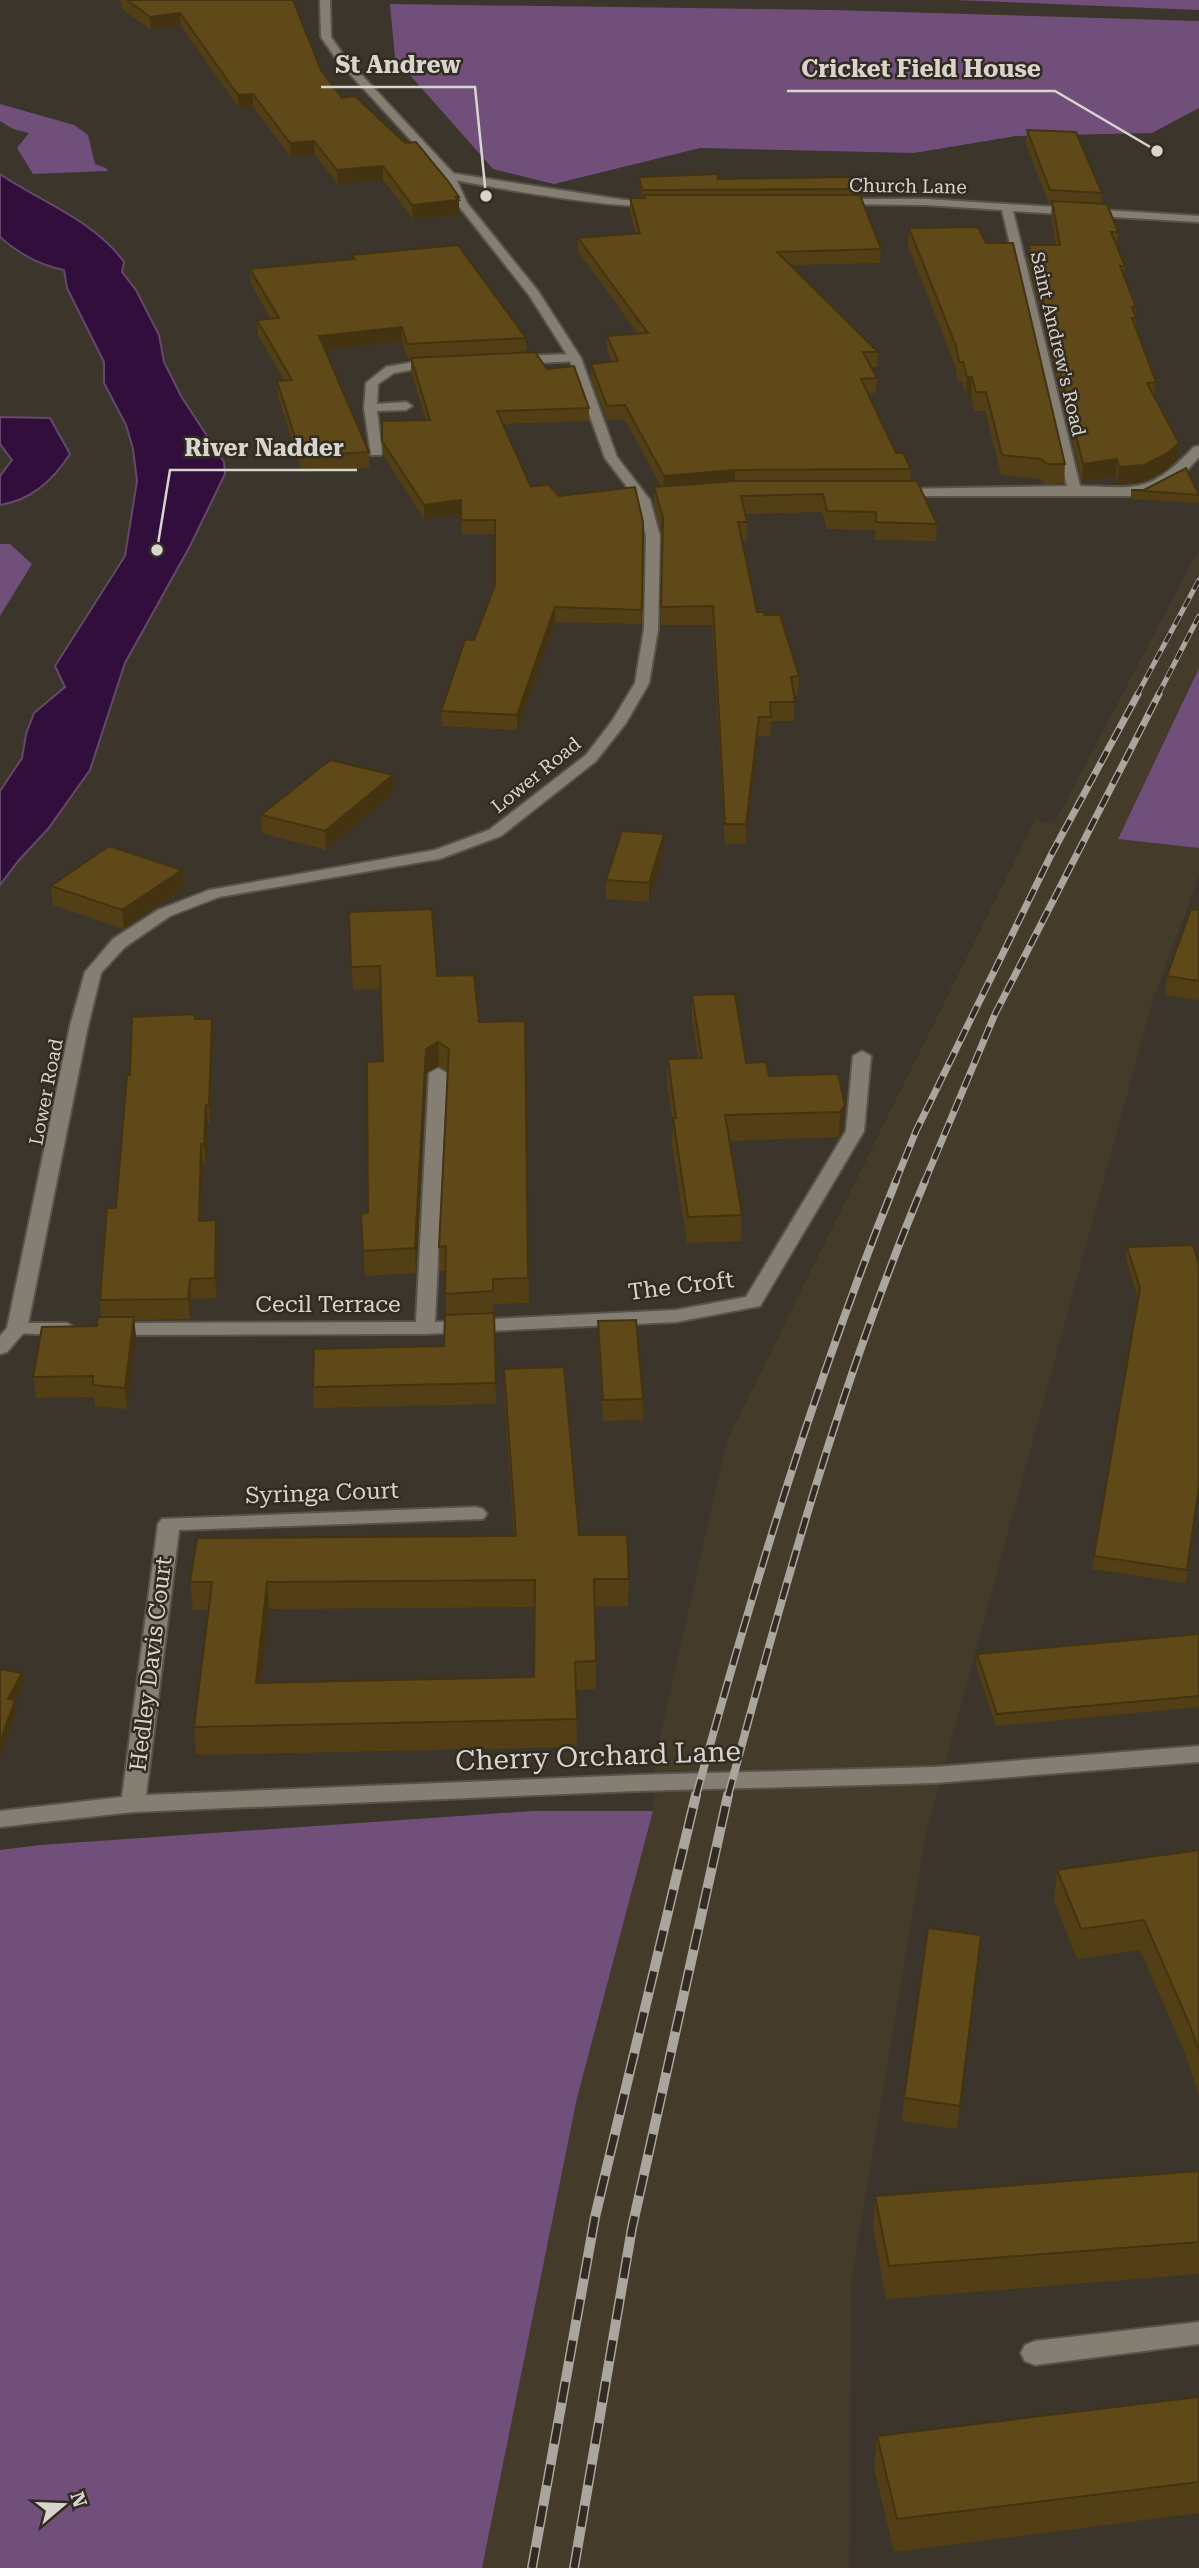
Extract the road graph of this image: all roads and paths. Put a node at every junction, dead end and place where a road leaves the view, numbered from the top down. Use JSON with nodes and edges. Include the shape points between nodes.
{"nodes":[{"id":1,"x":324,"y":0,"type":"edge"},
{"id":2,"x":450,"y":176,"type":"junction"},
{"id":3,"x":830,"y":202,"type":"edge"},
{"id":4,"x":666,"y":203,"type":"edge"},
{"id":5,"x":1007,"y":206,"type":"junction"},
{"id":6,"x":1199,"y":219,"type":"edge"},
{"id":7,"x":575,"y":358,"type":"junction"},
{"id":8,"x":495,"y":360,"type":"edge"},
{"id":9,"x":455,"y":361,"type":"edge"},
{"id":10,"x":406,"y":406,"type":"dead end"},
{"id":11,"x":370,"y":408,"type":"junction"},
{"id":12,"x":1199,"y":450,"type":"edge"},
{"id":13,"x":376,"y":452,"type":"dead end"},
{"id":14,"x":1074,"y":490,"type":"junction"},
{"id":15,"x":891,"y":493,"type":"edge"},
{"id":16,"x":862,"y":1056,"type":"dead end"},
{"id":17,"x":438,"y":1073,"type":"edge"},
{"id":18,"x":425,"y":1328,"type":"junction"},
{"id":19,"x":18,"y":1329,"type":"junction"},
{"id":20,"x":0,"y":1348,"type":"edge"},
{"id":21,"x":476,"y":1514,"type":"dead end"},
{"id":22,"x":169,"y":1524,"type":"joint"},
{"id":23,"x":1199,"y":1754,"type":"edge"},
{"id":24,"x":133,"y":1804,"type":"junction"},
{"id":25,"x":0,"y":1819,"type":"edge"},
{"id":26,"x":1199,"y":2333,"type":"edge"},
{"id":27,"x":1035,"y":2353,"type":"dead end"}],
"edges":[{"from":1,"to":2,"type":"street","name":"Lower Road","via":[[326,37],[340,58]]},
{"from":2,"to":4,"type":"street","via":[[625,203]]},
{"from":2,"to":7,"type":"street","name":"Lower Road","via":[[463,205],[534,293]]},
{"from":3,"to":5,"type":"street","name":"Church Lane"},
{"from":5,"to":6,"type":"street","name":"Church Lane"},
{"from":5,"to":14,"type":"street","name":"Saint Andrew's Road"},
{"from":7,"to":8,"type":"street"},
{"from":7,"to":19,"type":"street","name":"Lower Road","via":[[611,458],[650,499],[651,629],[642,683],[591,758],[495,833],[439,854],[215,893],[164,913],[119,943],[93,972]]},
{"from":9,"to":11,"type":"street","via":[[390,370],[372,383]]},
{"from":10,"to":11,"type":"street"},
{"from":11,"to":13,"type":"street"},
{"from":12,"to":14,"type":"street","via":[[1175,474],[1142,492]]},
{"from":14,"to":15,"type":"street"},
{"from":16,"to":18,"type":"street","name":"The Croft","via":[[855,1132],[753,1302],[676,1316]]},
{"from":17,"to":18,"type":"street","name":"Cecil Terrace"},
{"from":18,"to":19,"type":"street","name":"Cecil Terrace"},
{"from":19,"to":20,"type":"street"},
{"from":21,"to":22,"type":"street","name":"Syringa Court"},
{"from":22,"to":24,"type":"street","name":"Hedley Davis Court"},
{"from":23,"to":24,"type":"street","name":"Cherry Orchard Lane","via":[[935,1774]]},
{"from":24,"to":25,"type":"street","name":"Cherry Orchard Lane"},
{"from":26,"to":27,"type":"street"}]}
